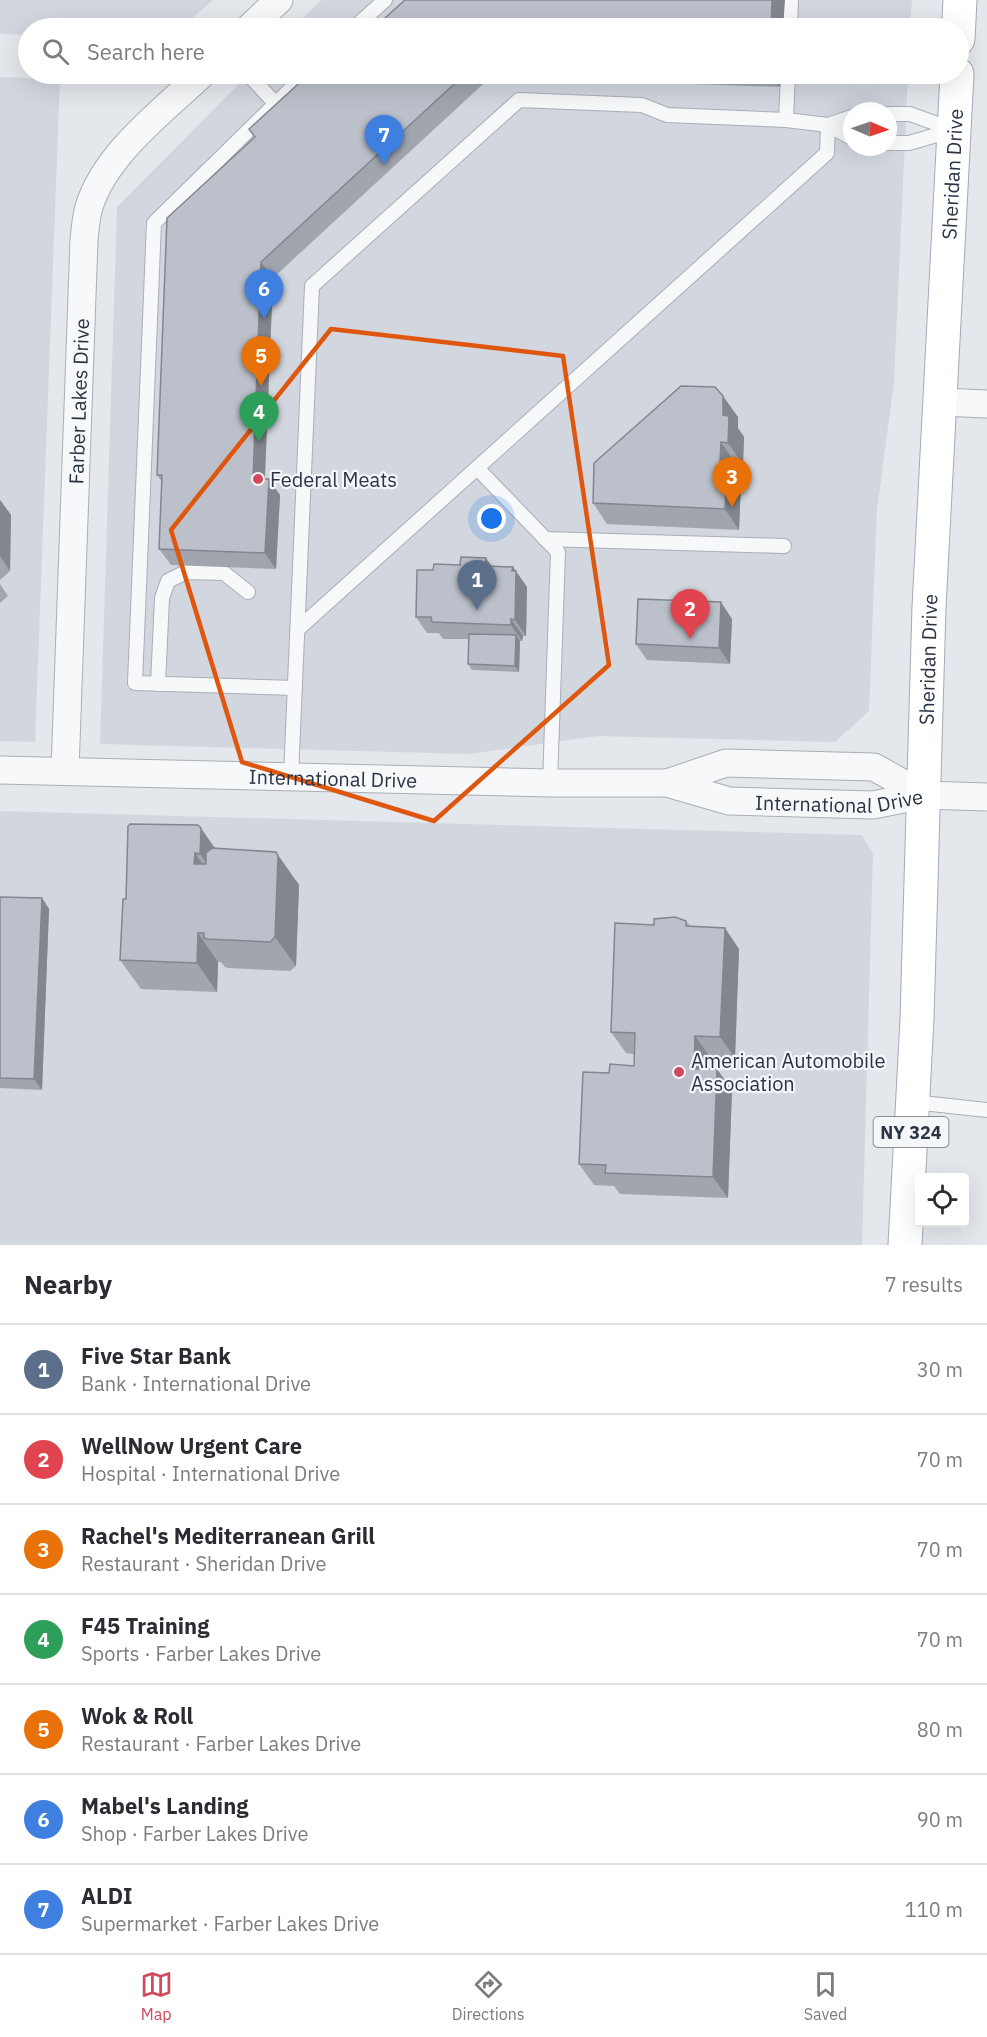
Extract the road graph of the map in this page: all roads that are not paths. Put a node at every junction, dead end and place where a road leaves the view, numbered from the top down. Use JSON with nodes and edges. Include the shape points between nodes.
{"nodes":[{"id":1,"x":279,"y":0,"type":"edge"},
{"id":2,"x":385,"y":0,"type":"edge"},
{"id":3,"x":791,"y":0,"type":"edge"},
{"id":4,"x":960,"y":0,"type":"edge"},
{"id":5,"x":260,"y":18,"type":"edge"},
{"id":6,"x":365,"y":18,"type":"edge"},
{"id":7,"x":790,"y":18,"type":"edge"},
{"id":8,"x":959,"y":18,"type":"edge"},
{"id":9,"x":191,"y":84,"type":"edge"},
{"id":10,"x":257,"y":84,"type":"edge"},
{"id":11,"x":295,"y":84,"type":"edge"},
{"id":12,"x":788,"y":84,"type":"edge"},
{"id":13,"x":956,"y":84,"type":"edge"},
{"id":14,"x":275,"y":103,"type":"junction"},
{"id":15,"x":897,"y":114,"type":"edge"},
{"id":16,"x":786,"y":120,"type":"junction"},
{"id":17,"x":843,"y":120,"type":"edge"},
{"id":18,"x":828,"y":125,"type":"junction"},
{"id":19,"x":954,"y":130,"type":"junction"},
{"id":20,"x":843,"y":133,"type":"edge"},
{"id":21,"x":897,"y":143,"type":"edge"},
{"id":22,"x":940,"y":402,"type":"junction"},
{"id":23,"x":987,"y":404,"type":"edge"},
{"id":24,"x":477,"y":468,"type":"junction"},
{"id":25,"x":545,"y":539,"type":"junction"},
{"id":26,"x":784,"y":546,"type":"dead end"},
{"id":27,"x":248,"y":592,"type":"dead end"},
{"id":28,"x":298,"y":629,"type":"junction"},
{"id":29,"x":158,"y":684,"type":"junction"},
{"id":30,"x":295,"y":688,"type":"junction"},
{"id":31,"x":0,"y":770,"type":"edge"},
{"id":32,"x":65,"y":771,"type":"junction"},
{"id":33,"x":291,"y":777,"type":"junction"},
{"id":34,"x":550,"y":783,"type":"junction"},
{"id":35,"x":667,"y":783,"type":"junction"},
{"id":36,"x":924,"y":795,"type":"junction"},
{"id":37,"x":987,"y":797,"type":"edge"},
{"id":38,"x":913,"y":1102,"type":"junction"},
{"id":39,"x":987,"y":1110,"type":"edge"},
{"id":40,"x":905,"y":1245,"type":"edge"}],
"edges":[{"from":1,"to":5,"type":"street"},
{"from":2,"to":6,"type":"lane"},
{"from":3,"to":7,"type":"lane"},
{"from":4,"to":8,"type":"main road"},
{"from":9,"to":32,"type":"street","name":"Farber Lakes Drive","via":[[124,147],[103,176],[89,207],[84,240]]},
{"from":10,"to":14,"type":"lane"},
{"from":11,"to":14,"type":"lane"},
{"from":12,"to":16,"type":"lane"},
{"from":13,"to":19,"type":"main road","name":"Sheridan Drive","number":"NY 324"},
{"from":14,"to":29,"type":"lane","via":[[154,223],[135,683]]},
{"from":15,"to":19,"type":"lane","via":[[910,114]]},
{"from":16,"to":18,"type":"lane"},
{"from":16,"to":28,"type":"lane","via":[[667,115],[642,105],[519,100],[312,286]]},
{"from":17,"to":18,"type":"lane"},
{"from":18,"to":20,"type":"lane"},
{"from":18,"to":24,"type":"lane","via":[[827,153]]},
{"from":19,"to":21,"type":"lane"},
{"from":19,"to":22,"type":"main road","name":"Sheridan Drive","number":"NY 324"},
{"from":22,"to":23,"type":"street"},
{"from":22,"to":36,"type":"main road","name":"Sheridan Drive","number":"NY 324"},
{"from":24,"to":25,"type":"lane"},
{"from":24,"to":28,"type":"lane"},
{"from":25,"to":26,"type":"lane"},
{"from":25,"to":34,"type":"lane","via":[[558,552]]},
{"from":27,"to":29,"type":"lane","via":[[224,573],[186,572],[168,581],[162,598]]},
{"from":28,"to":30,"type":"lane"},
{"from":29,"to":30,"type":"lane"},
{"from":30,"to":33,"type":"lane"},
{"from":31,"to":32,"type":"street","name":"International Drive"},
{"from":32,"to":33,"type":"street","name":"International Drive"},
{"from":33,"to":34,"type":"street","name":"International Drive"},
{"from":34,"to":35,"type":"street","name":"International Drive"},
{"from":35,"to":36,"type":"street","name":"International Drive","via":[[729,801],[873,805]]},
{"from":35,"to":36,"type":"street","name":"International Drive","via":[[726,763],[874,767]]},
{"from":36,"to":37,"type":"street"},
{"from":36,"to":38,"type":"main road","name":"Sheridan Drive","number":"NY 324"},
{"from":38,"to":39,"type":"lane"},
{"from":38,"to":40,"type":"main road","name":"Sheridan Drive","number":"NY 324"}]}
